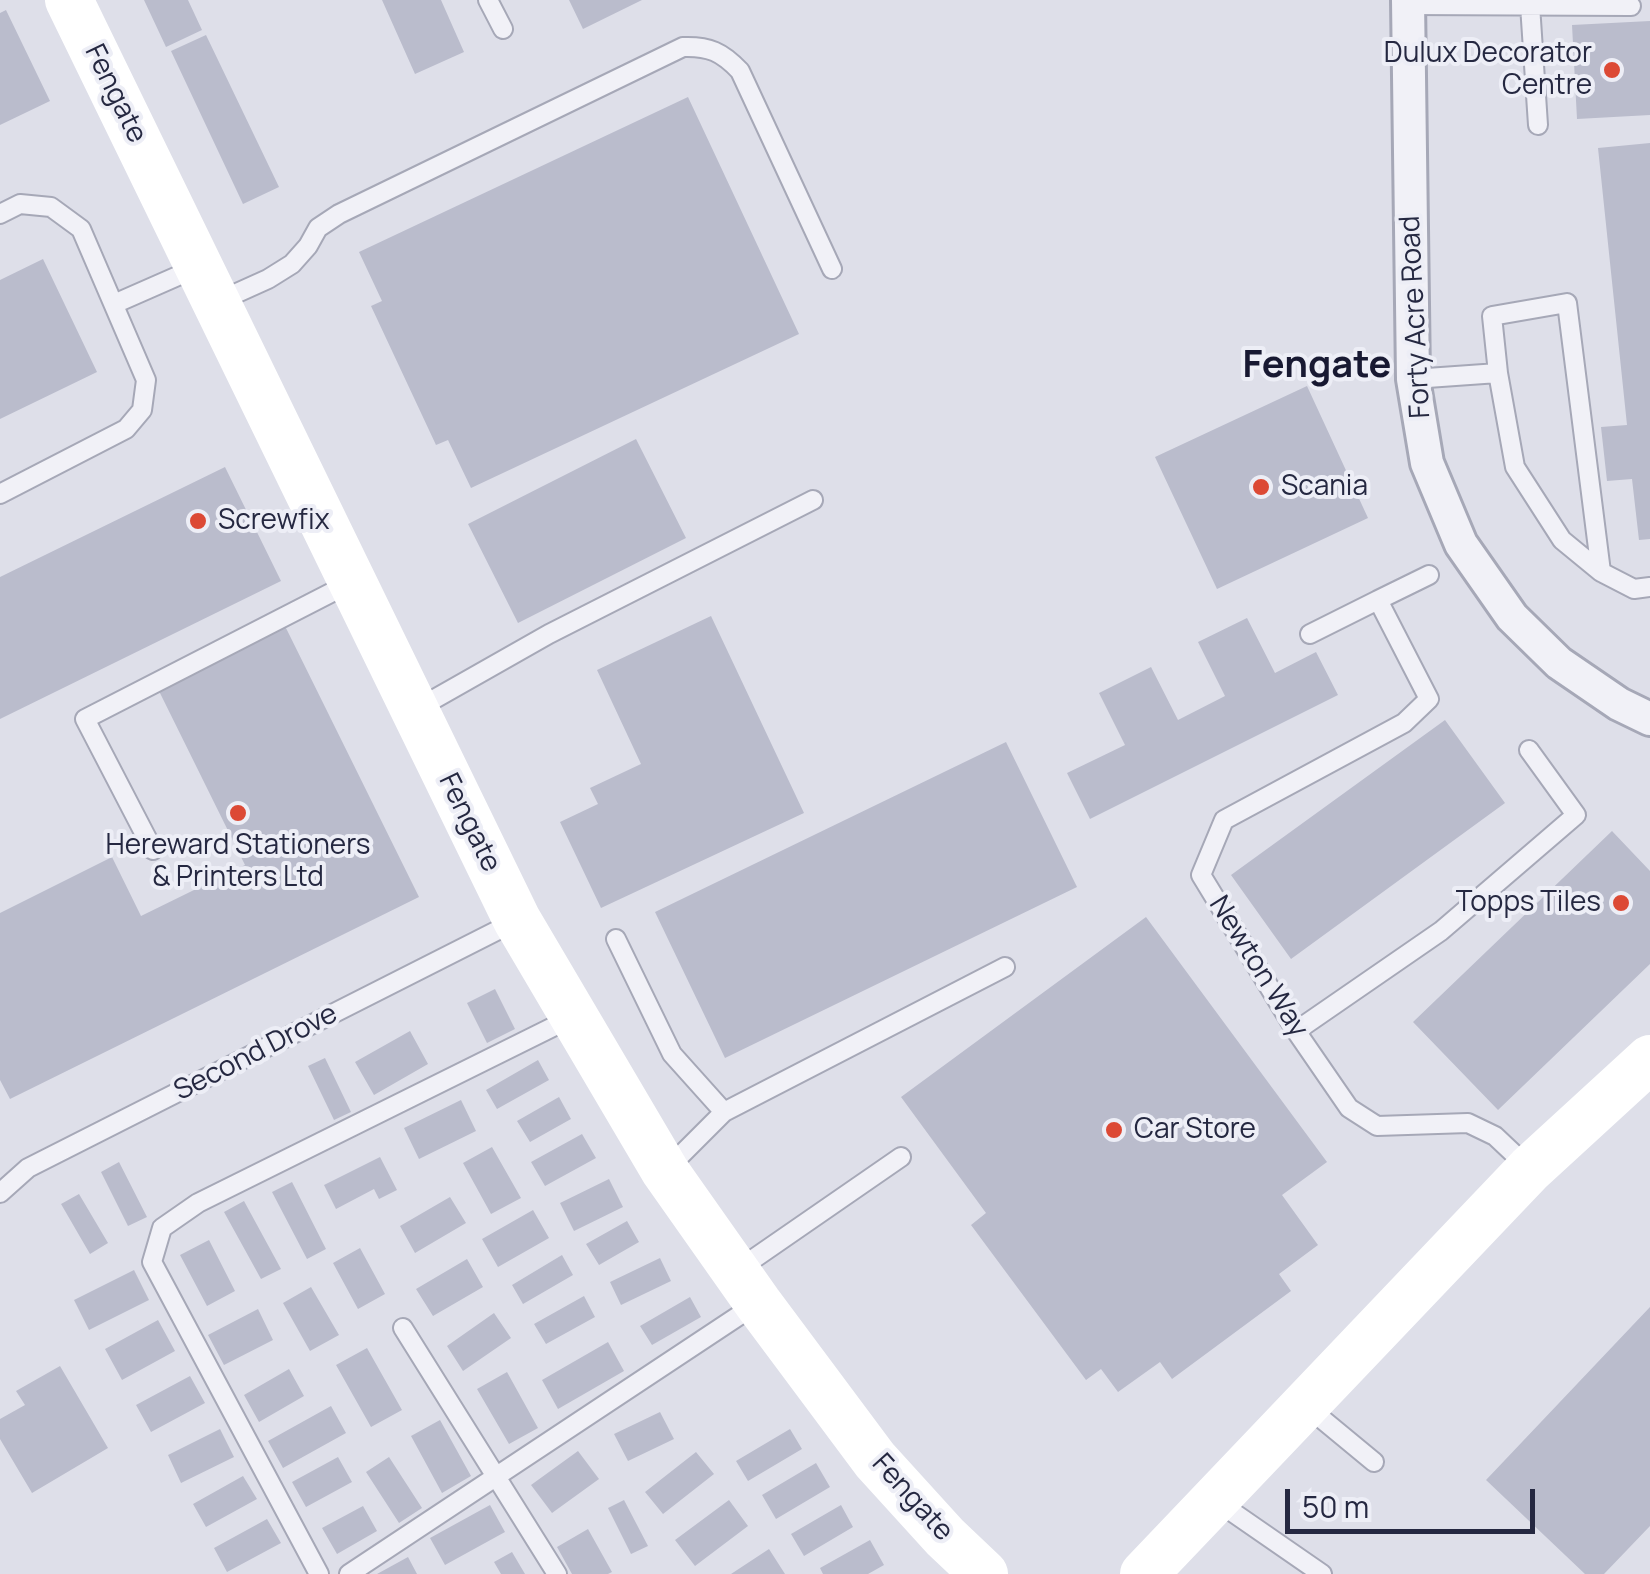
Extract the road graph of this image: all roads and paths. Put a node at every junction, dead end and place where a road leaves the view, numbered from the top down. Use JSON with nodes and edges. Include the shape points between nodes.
{"nodes":[{"id":1,"x":69,"y":0,"type":"edge"},
{"id":2,"x":488,"y":0,"type":"edge"},
{"id":3,"x":1408,"y":2,"type":"edge"},
{"id":4,"x":1530,"y":6,"type":"junction"},
{"id":5,"x":1630,"y":6,"type":"dead end"},
{"id":6,"x":502,"y":29,"type":"dead end"},
{"id":7,"x":1538,"y":124,"type":"dead end"},
{"id":8,"x":0,"y":214,"type":"edge"},
{"id":9,"x":832,"y":269,"type":"dead end"},
{"id":10,"x":208,"y":284,"type":"junction"},
{"id":11,"x":114,"y":304,"type":"junction"},
{"id":12,"x":1498,"y":373,"type":"junction"},
{"id":13,"x":1413,"y":379,"type":"junction"},
{"id":14,"x":0,"y":494,"type":"edge"},
{"id":15,"x":813,"y":500,"type":"dead end"},
{"id":16,"x":1601,"y":572,"type":"junction"},
{"id":17,"x":1430,"y":575,"type":"dead end"},
{"id":18,"x":352,"y":582,"type":"junction"},
{"id":19,"x":1650,"y":587,"type":"edge"},
{"id":20,"x":1378,"y":600,"type":"junction"},
{"id":21,"x":1310,"y":634,"type":"dead end"},
{"id":22,"x":415,"y":710,"type":"junction"},
{"id":23,"x":1650,"y":719,"type":"edge"},
{"id":24,"x":1529,"y":750,"type":"dead end"},
{"id":25,"x":152,"y":850,"type":"dead end"},
{"id":26,"x":517,"y":920,"type":"junction"},
{"id":27,"x":616,"y":938,"type":"dead end"},
{"id":28,"x":1005,"y":968,"type":"dead end"},
{"id":29,"x":573,"y":1016,"type":"junction"},
{"id":30,"x":1296,"y":1031,"type":"junction"},
{"id":31,"x":1650,"y":1059,"type":"edge"},
{"id":32,"x":724,"y":1112,"type":"junction"},
{"id":33,"x":901,"y":1157,"type":"dead end"},
{"id":34,"x":1530,"y":1170,"type":"junction"},
{"id":35,"x":665,"y":1171,"type":"junction"},
{"id":36,"x":0,"y":1193,"type":"edge"},
{"id":37,"x":747,"y":1288,"type":"junction"},
{"id":38,"x":402,"y":1328,"type":"dead end"},
{"id":39,"x":1304,"y":1406,"type":"junction"},
{"id":40,"x":1374,"y":1462,"type":"dead end"},
{"id":41,"x":496,"y":1476,"type":"junction"},
{"id":42,"x":1215,"y":1500,"type":"junction"},
{"id":43,"x":319,"y":1574,"type":"edge"},
{"id":44,"x":348,"y":1574,"type":"edge"},
{"id":45,"x":557,"y":1574,"type":"edge"},
{"id":46,"x":984,"y":1574,"type":"edge"},
{"id":47,"x":1144,"y":1574,"type":"edge"},
{"id":48,"x":1322,"y":1574,"type":"edge"}],
"edges":[{"from":1,"to":10,"type":"street","name":"Fengate"},
{"from":2,"to":6,"type":"lane"},
{"from":3,"to":4,"type":"lane"},
{"from":3,"to":13,"type":"street","name":"Forty Acre Road"},
{"from":4,"to":5,"type":"lane"},
{"from":4,"to":7,"type":"lane"},
{"from":8,"to":11,"type":"lane","via":[[20,204],[50,207],[80,229]]},
{"from":9,"to":10,"type":"lane","via":[[740,70],[706,46],[682,47],[340,214],[268,280]]},
{"from":10,"to":11,"type":"lane"},
{"from":10,"to":18,"type":"street","name":"Fengate"},
{"from":11,"to":14,"type":"lane","via":[[146,380],[142,410],[126,429]]},
{"from":12,"to":13,"type":"lane"},
{"from":12,"to":16,"type":"lane","via":[[1515,467],[1562,540]]},
{"from":12,"to":16,"type":"lane","via":[[1492,316],[1567,303]]},
{"from":13,"to":23,"type":"street","name":"Forty Acre Road","via":[[1427,463],[1461,544],[1512,617],[1559,663]]},
{"from":15,"to":22,"type":"lane"},
{"from":16,"to":19,"type":"lane","via":[[1634,589]]},
{"from":17,"to":20,"type":"lane"},
{"from":18,"to":22,"type":"street","name":"Fengate"},
{"from":18,"to":25,"type":"lane","via":[[85,719]]},
{"from":20,"to":21,"type":"lane"},
{"from":20,"to":30,"type":"lane","name":"Newton Way","via":[[1429,698],[1404,723],[1224,820],[1201,875]]},
{"from":22,"to":26,"type":"street","name":"Fengate"},
{"from":24,"to":30,"type":"lane","via":[[1576,815],[1442,931]]},
{"from":26,"to":29,"type":"street","name":"Fengate"},
{"from":26,"to":36,"type":"lane","name":"Second Drove","via":[[28,1168]]},
{"from":27,"to":32,"type":"lane","via":[[672,1054]]},
{"from":28,"to":32,"type":"lane"},
{"from":29,"to":35,"type":"street","name":"Fengate"},
{"from":29,"to":43,"type":"lane","via":[[198,1203],[162,1228],[152,1262]]},
{"from":30,"to":34,"type":"lane","name":"Newton Way","via":[[1349,1108],[1377,1126],[1468,1122],[1495,1136]]},
{"from":31,"to":34,"type":"street"},
{"from":32,"to":35,"type":"lane"},
{"from":33,"to":37,"type":"lane"},
{"from":34,"to":39,"type":"street"},
{"from":35,"to":37,"type":"street","name":"Fengate"},
{"from":37,"to":41,"type":"lane"},
{"from":37,"to":46,"type":"street","name":"Fengate","via":[[875,1460]]},
{"from":38,"to":41,"type":"lane"},
{"from":39,"to":40,"type":"lane"},
{"from":39,"to":42,"type":"street"},
{"from":41,"to":44,"type":"lane"},
{"from":41,"to":45,"type":"lane"},
{"from":42,"to":47,"type":"street"},
{"from":42,"to":48,"type":"lane"}]}
